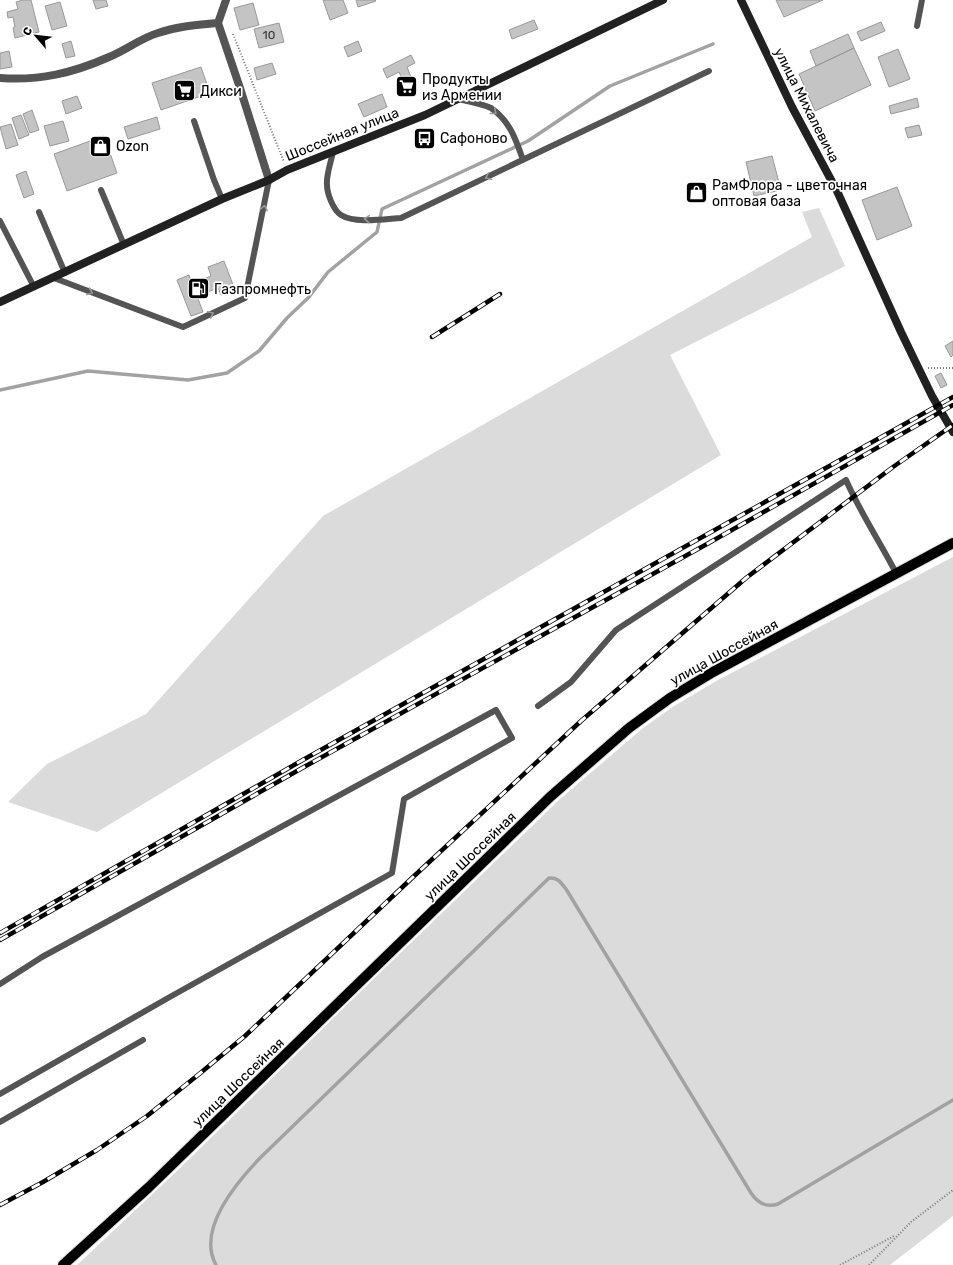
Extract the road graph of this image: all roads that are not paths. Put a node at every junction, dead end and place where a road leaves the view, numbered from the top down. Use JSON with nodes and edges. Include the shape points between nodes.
{"nodes":[{"id":1,"x":226,"y":0,"type":"edge"},
{"id":2,"x":663,"y":0,"type":"edge"},
{"id":3,"x":741,"y":0,"type":"edge"},
{"id":4,"x":922,"y":0,"type":"edge"},
{"id":5,"x":218,"y":23,"type":"junction"},
{"id":6,"x":917,"y":26,"type":"dead end"},
{"id":7,"x":709,"y":71,"type":"dead end"},
{"id":8,"x":0,"y":78,"type":"edge"},
{"id":9,"x":458,"y":99,"type":"junction"},
{"id":10,"x":194,"y":121,"type":"dead end"},
{"id":11,"x":333,"y":152,"type":"junction"},
{"id":12,"x":523,"y":160,"type":"junction"},
{"id":13,"x":269,"y":180,"type":"junction"},
{"id":14,"x":101,"y":190,"type":"dead end"},
{"id":15,"x":222,"y":199,"type":"junction"},
{"id":16,"x":39,"y":212,"type":"dead end"},
{"id":17,"x":0,"y":221,"type":"edge"},
{"id":18,"x":124,"y":245,"type":"junction"},
{"id":19,"x":65,"y":273,"type":"junction"},
{"id":20,"x":54,"y":278,"type":"junction"},
{"id":21,"x":34,"y":287,"type":"junction"},
{"id":22,"x":0,"y":302,"type":"edge"},
{"id":23,"x":953,"y":432,"type":"edge"},
{"id":24,"x":953,"y":543,"type":"edge"},
{"id":25,"x":896,"y":573,"type":"junction"},
{"id":26,"x":538,"y":706,"type":"dead end"},
{"id":27,"x":0,"y":984,"type":"edge"},
{"id":28,"x":143,"y":1040,"type":"dead end"},
{"id":29,"x":0,"y":1094,"type":"edge"},
{"id":30,"x":0,"y":1122,"type":"edge"},
{"id":31,"x":63,"y":1265,"type":"edge"}],
"edges":[{"from":1,"to":5,"type":"street"},
{"from":2,"to":9,"type":"street","name":"Шоссейная улица"},
{"from":3,"to":23,"type":"street","name":"улица Михалевича","via":[[792,107],[837,191],[932,396]]},
{"from":4,"to":6,"type":"lane"},
{"from":5,"to":8,"type":"street","via":[[191,25],[157,33],[78,70],[36,78]]},
{"from":5,"to":13,"type":"street"},
{"from":7,"to":12,"type":"lane"},
{"from":9,"to":11,"type":"street","name":"Шоссейная улица"},
{"from":9,"to":12,"type":"lane","one_way":true,"via":[[490,108],[506,122]]},
{"from":10,"to":15,"type":"lane"},
{"from":12,"to":11,"type":"lane","one_way":true,"via":[[401,218],[378,220],[349,218],[339,214],[329,197],[326,183]]},
{"from":11,"to":13,"type":"street","name":"Шоссейная улица"},
{"from":13,"to":15,"type":"street","name":"Шоссейная улица"},
{"from":20,"to":13,"type":"lane","one_way":true,"via":[[182,327],[245,298]]},
{"from":14,"to":18,"type":"lane"},
{"from":15,"to":18,"type":"street","name":"Шоссейная улица"},
{"from":16,"to":19,"type":"lane"},
{"from":17,"to":21,"type":"lane"},
{"from":18,"to":19,"type":"street","name":"Шоссейная улица"},
{"from":19,"to":20,"type":"street","name":"Шоссейная улица"},
{"from":20,"to":21,"type":"street","name":"Шоссейная улица"},
{"from":21,"to":22,"type":"street","name":"Шоссейная улица"},
{"from":24,"to":25,"type":"main road","name":"улица Шоссейная"},
{"from":25,"to":26,"type":"lane","via":[[846,480],[616,630],[571,682]]},
{"from":25,"to":31,"type":"main road","name":"улица Шоссейная","via":[[713,672],[670,698],[629,728],[550,797],[148,1188]]},
{"from":27,"to":29,"type":"lane","via":[[42,956],[496,710],[512,738],[404,798],[392,873]]},
{"from":28,"to":30,"type":"lane"}]}
